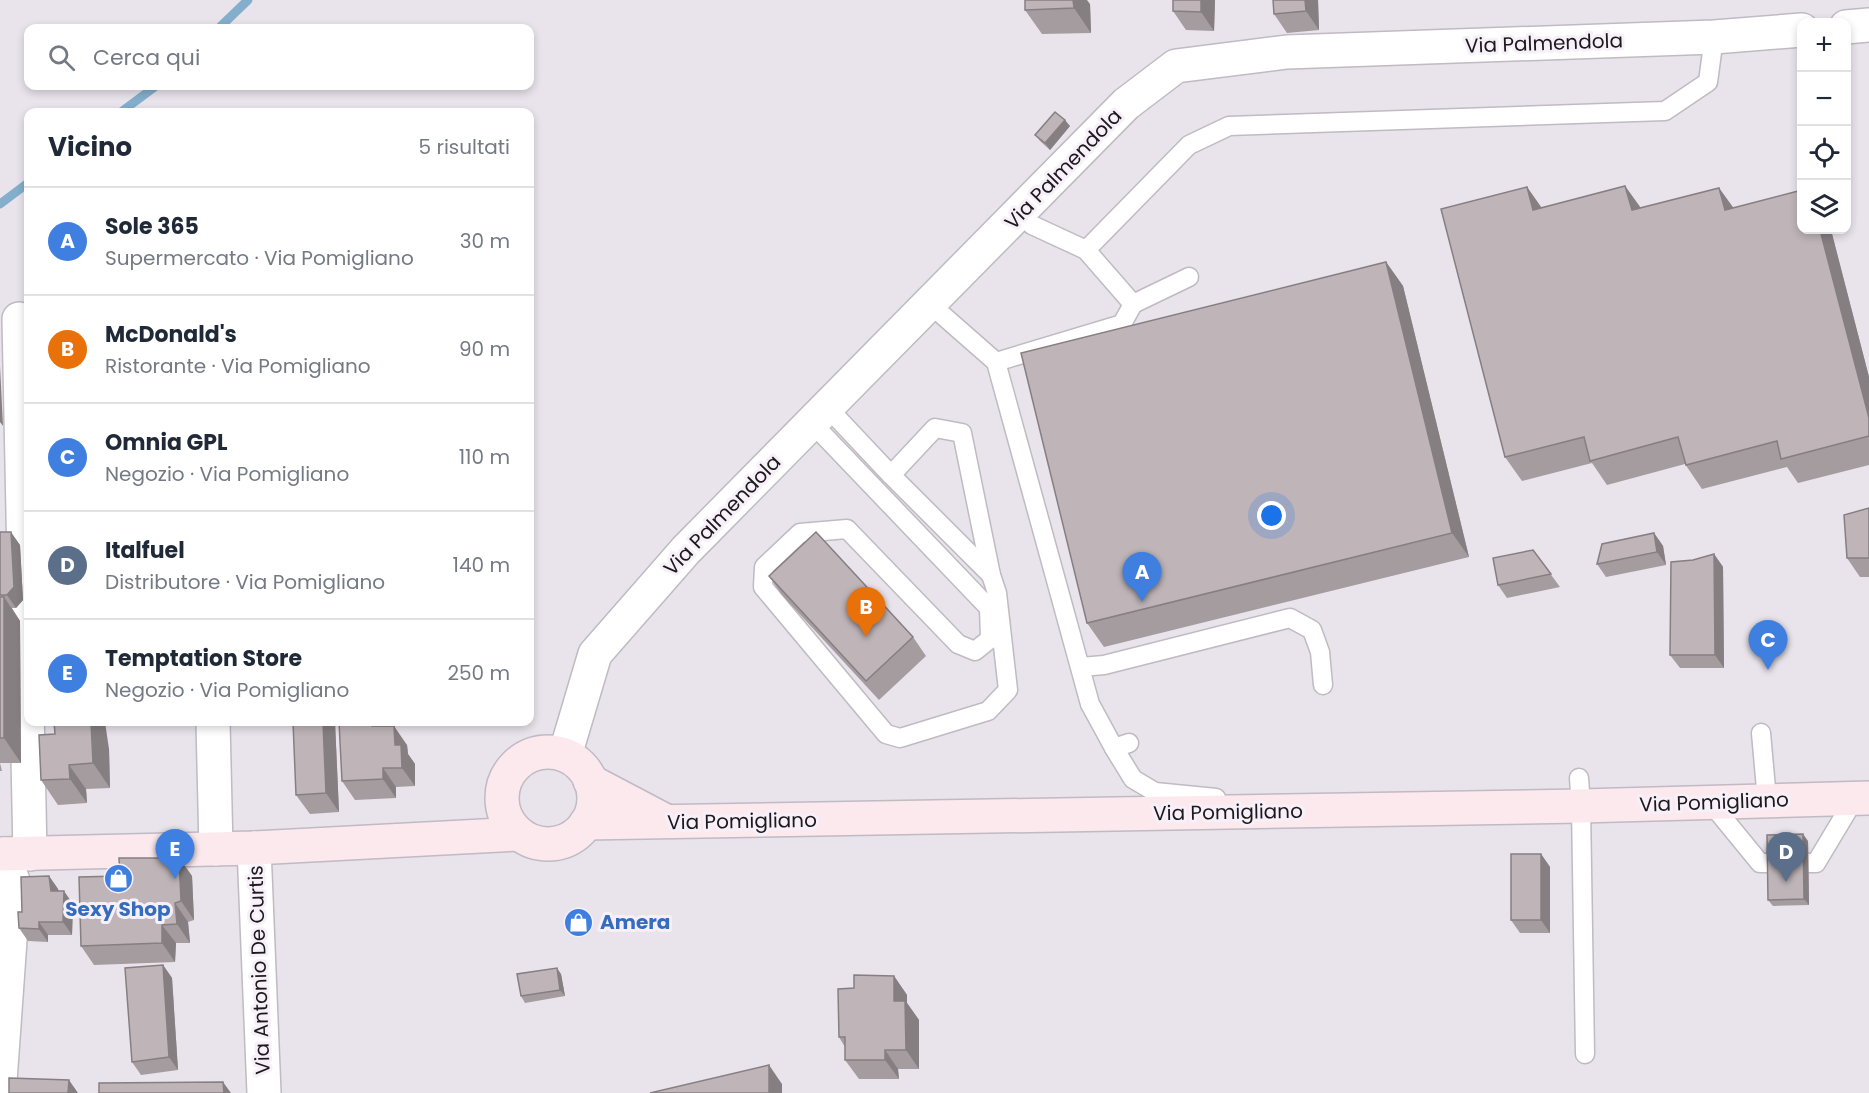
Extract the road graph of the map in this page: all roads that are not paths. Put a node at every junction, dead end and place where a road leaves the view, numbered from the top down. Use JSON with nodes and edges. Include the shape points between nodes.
{"nodes":[{"id":1,"x":1869,"y":25,"type":"edge"},
{"id":2,"x":1851,"y":27,"type":"edge"},
{"id":3,"x":1797,"y":30,"type":"edge"},
{"id":4,"x":1714,"y":37,"type":"junction"},
{"id":5,"x":1020,"y":213,"type":"junction"},
{"id":6,"x":1086,"y":250,"type":"junction"},
{"id":7,"x":1189,"y":278,"type":"dead end"},
{"id":8,"x":931,"y":304,"type":"junction"},
{"id":9,"x":1133,"y":304,"type":"junction"},
{"id":10,"x":19,"y":319,"type":"dead end"},
{"id":11,"x":996,"y":362,"type":"junction"},
{"id":12,"x":819,"y":415,"type":"junction"},
{"id":13,"x":891,"y":475,"type":"junction"},
{"id":14,"x":991,"y":575,"type":"junction"},
{"id":15,"x":1082,"y":667,"type":"junction"},
{"id":16,"x":1323,"y":685,"type":"dead end"},
{"id":17,"x":213,"y":726,"type":"edge"},
{"id":18,"x":1761,"y":734,"type":"dead end"},
{"id":19,"x":565,"y":755,"type":"junction"},
{"id":20,"x":590,"y":781,"type":"junction"},
{"id":21,"x":1580,"y":792,"type":"junction"},
{"id":22,"x":1862,"y":798,"type":"edge"},
{"id":23,"x":1767,"y":800,"type":"junction"},
{"id":24,"x":1710,"y":802,"type":"junction"},
{"id":25,"x":1247,"y":812,"type":"junction"},
{"id":26,"x":511,"y":821,"type":"junction"},
{"id":27,"x":668,"y":822,"type":"junction"},
{"id":28,"x":586,"y":823,"type":"junction"},
{"id":29,"x":254,"y":848,"type":"junction"},
{"id":30,"x":216,"y":849,"type":"junction"},
{"id":31,"x":11,"y":854,"type":"edge"},
{"id":32,"x":1585,"y":1054,"type":"dead end"},
{"id":33,"x":0,"y":1081,"type":"edge"},
{"id":34,"x":264,"y":1093,"type":"edge"}],
"edges":[{"from":1,"to":2,"type":"street"},
{"from":3,"to":4,"type":"street","name":"Via Palmendola"},
{"from":4,"to":5,"type":"street","name":"Via Palmendola","via":[[1287,52],[1176,66],[1126,104]]},
{"from":4,"to":6,"type":"lane","via":[[1708,82],[1665,111],[1229,126],[1190,145]]},
{"from":5,"to":6,"type":"lane","via":[[1032,225]]},
{"from":5,"to":8,"type":"street","name":"Via Palmendola"},
{"from":6,"to":9,"type":"lane"},
{"from":7,"to":9,"type":"lane"},
{"from":8,"to":11,"type":"lane"},
{"from":8,"to":12,"type":"street","name":"Via Palmendola"},
{"from":9,"to":11,"type":"lane","via":[[1122,324]]},
{"from":10,"to":31,"type":"street"},
{"from":11,"to":15,"type":"lane"},
{"from":12,"to":13,"type":"lane"},
{"from":12,"to":14,"type":"lane","via":[[988,608],[990,639],[975,651],[958,645],[847,529],[800,533],[764,567],[763,587],[886,734],[900,738],[988,711],[1008,690],[997,593]]},
{"from":12,"to":19,"type":"street","name":"Via Palmendola","via":[[686,550],[595,654]]},
{"from":13,"to":14,"type":"lane"},
{"from":13,"to":14,"type":"lane","via":[[935,428],[962,433]]},
{"from":15,"to":16,"type":"lane","via":[[1104,665],[1290,618],[1312,630],[1320,652]]},
{"from":15,"to":25,"type":"lane","via":[[1090,704],[1121,746],[1133,779],[1155,792],[1232,800]]},
{"from":17,"to":30,"type":"street"},
{"from":18,"to":23,"type":"lane"},
{"from":19,"to":20,"type":"main road","via":[[580,766]]},
{"from":19,"to":26,"type":"main road","via":[[538,753],[514,767],[502,793]]},
{"from":20,"to":27,"type":"main road"},
{"from":20,"to":28,"type":"main road","via":[[594,794]]},
{"from":21,"to":24,"type":"main road","name":"Via Pomigliano"},
{"from":21,"to":25,"type":"main road","name":"Via Pomigliano"},
{"from":21,"to":32,"type":"lane"},
{"from":22,"to":23,"type":"main road","name":"Via Pomigliano"},
{"from":22,"to":24,"type":"lane","via":[[1816,863],[1760,863]]},
{"from":23,"to":24,"type":"main road","name":"Via Pomigliano"},
{"from":25,"to":27,"type":"main road","name":"Via Pomigliano"},
{"from":26,"to":28,"type":"main road","via":[[532,841],[547,844],[569,838]]},
{"from":26,"to":29,"type":"main road","via":[[448,837]]},
{"from":27,"to":28,"type":"main road","name":"Via Pomigliano"},
{"from":29,"to":30,"type":"main road"},
{"from":29,"to":34,"type":"street","name":"Via Antonio De Curtis"},
{"from":30,"to":31,"type":"main road"},
{"from":31,"to":33,"type":"street","via":[[14,884]]}]}
